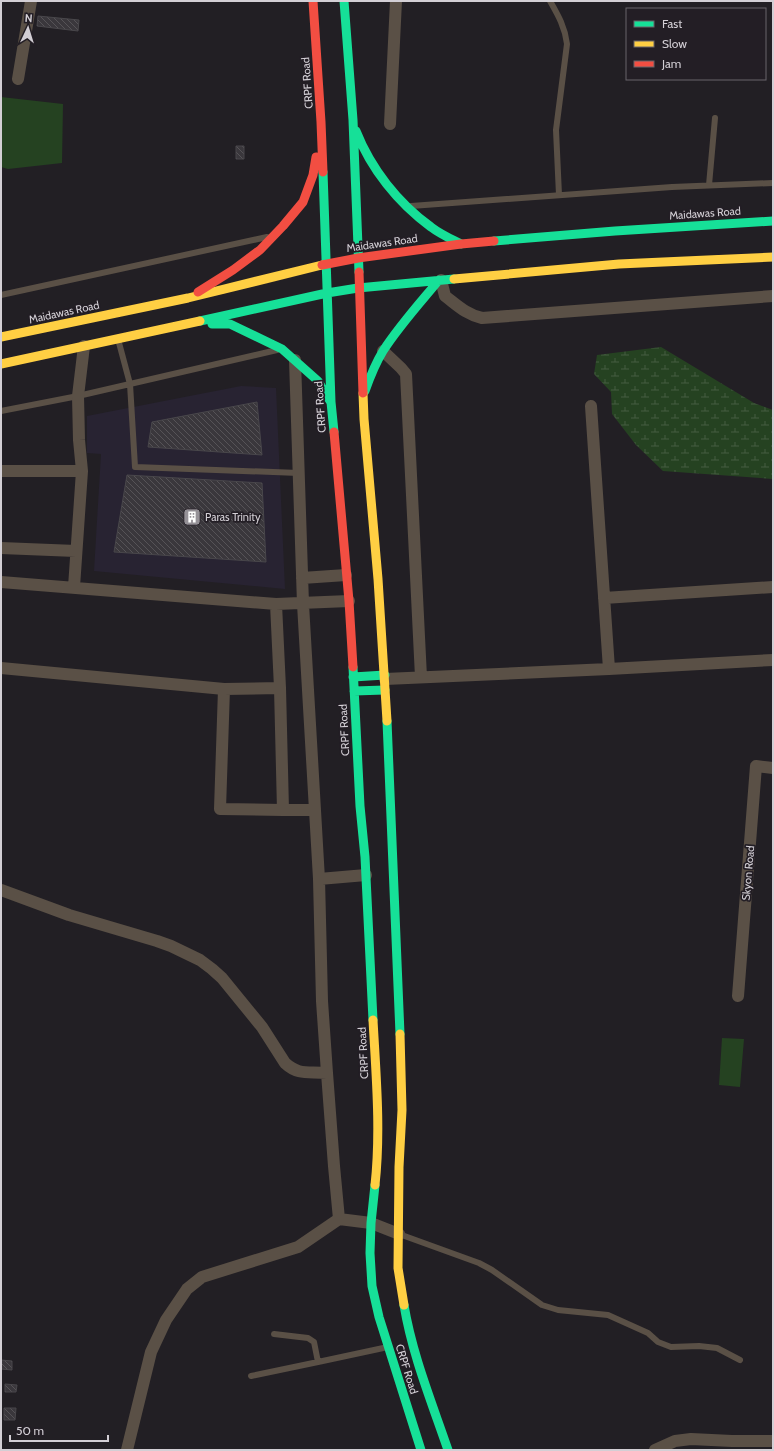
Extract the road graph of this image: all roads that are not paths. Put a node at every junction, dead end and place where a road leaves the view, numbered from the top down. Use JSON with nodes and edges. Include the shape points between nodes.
{"nodes":[{"id":1,"x":31,"y":1,"type":"edge"},
{"id":2,"x":313,"y":1,"type":"edge"},
{"id":3,"x":344,"y":1,"type":"edge"},
{"id":4,"x":396,"y":1,"type":"edge"},
{"id":5,"x":550,"y":1,"type":"edge"},
{"id":6,"x":18,"y":78,"type":"dead end"},
{"id":7,"x":716,"y":118,"type":"dead end"},
{"id":8,"x":353,"y":120,"type":"junction"},
{"id":9,"x":321,"y":122,"type":"junction"},
{"id":10,"x":390,"y":124,"type":"dead end"},
{"id":11,"x":773,"y":183,"type":"edge"},
{"id":12,"x":709,"y":185,"type":"junction"},
{"id":13,"x":559,"y":195,"type":"junction"},
{"id":14,"x":407,"y":206,"type":"junction"},
{"id":15,"x":773,"y":221,"type":"edge"},
{"id":16,"x":274,"y":236,"type":"junction"},
{"id":17,"x":461,"y":244,"type":"junction"},
{"id":18,"x":773,"y":257,"type":"edge"},
{"id":19,"x":358,"y":258,"type":"junction"},
{"id":20,"x":326,"y":264,"type":"junction"},
{"id":21,"x":440,"y":280,"type":"junction"},
{"id":22,"x":358,"y":288,"type":"junction"},
{"id":23,"x":327,"y":293,"type":"junction"},
{"id":24,"x":1,"y":295,"type":"edge"},
{"id":25,"x":773,"y":296,"type":"edge"},
{"id":26,"x":188,"y":298,"type":"junction"},
{"id":27,"x":190,"y":323,"type":"junction"},
{"id":28,"x":1,"y":337,"type":"edge"},
{"id":29,"x":118,"y":339,"type":"junction"},
{"id":30,"x":84,"y":346,"type":"junction"},
{"id":31,"x":282,"y":349,"type":"junction"},
{"id":32,"x":383,"y":351,"type":"junction"},
{"id":33,"x":295,"y":360,"type":"junction"},
{"id":34,"x":1,"y":364,"type":"edge"},
{"id":35,"x":130,"y":384,"type":"junction"},
{"id":36,"x":78,"y":396,"type":"junction"},
{"id":37,"x":363,"y":396,"type":"junction"},
{"id":38,"x":331,"y":402,"type":"junction"},
{"id":39,"x":591,"y":406,"type":"dead end"},
{"id":40,"x":1,"y":411,"type":"edge"},
{"id":41,"x":1,"y":471,"type":"edge"},
{"id":42,"x":82,"y":471,"type":"junction"},
{"id":43,"x":298,"y":473,"type":"junction"},
{"id":44,"x":1,"y":548,"type":"edge"},
{"id":45,"x":76,"y":551,"type":"junction"},
{"id":46,"x":346,"y":575,"type":"junction"},
{"id":47,"x":302,"y":578,"type":"junction"},
{"id":48,"x":1,"y":582,"type":"edge"},
{"id":49,"x":74,"y":587,"type":"junction"},
{"id":50,"x":773,"y":587,"type":"edge"},
{"id":51,"x":604,"y":598,"type":"junction"},
{"id":52,"x":349,"y":602,"type":"junction"},
{"id":53,"x":276,"y":604,"type":"junction"},
{"id":54,"x":303,"y":604,"type":"junction"},
{"id":55,"x":773,"y":660,"type":"edge"},
{"id":56,"x":1,"y":668,"type":"edge"},
{"id":57,"x":609,"y":669,"type":"junction"},
{"id":58,"x":353,"y":677,"type":"junction"},
{"id":59,"x":421,"y":677,"type":"junction"},
{"id":60,"x":385,"y":681,"type":"junction"},
{"id":61,"x":280,"y":688,"type":"junction"},
{"id":62,"x":224,"y":689,"type":"junction"},
{"id":63,"x":354,"y":691,"type":"junction"},
{"id":64,"x":773,"y":768,"type":"edge"},
{"id":65,"x":283,"y":810,"type":"junction"},
{"id":66,"x":315,"y":810,"type":"junction"},
{"id":67,"x":366,"y":875,"type":"junction"},
{"id":68,"x":319,"y":879,"type":"junction"},
{"id":69,"x":1,"y":890,"type":"edge"},
{"id":70,"x":738,"y":996,"type":"dead end"},
{"id":71,"x":327,"y":1073,"type":"junction"},
{"id":72,"x":339,"y":1219,"type":"junction"},
{"id":73,"x":371,"y":1223,"type":"junction"},
{"id":74,"x":399,"y":1234,"type":"junction"},
{"id":75,"x":274,"y":1334,"type":"dead end"},
{"id":76,"x":388,"y":1347,"type":"junction"},
{"id":77,"x":740,"y":1360,"type":"dead end"},
{"id":78,"x":318,"y":1362,"type":"junction"},
{"id":79,"x":251,"y":1376,"type":"dead end"},
{"id":80,"x":773,"y":1441,"type":"edge"},
{"id":81,"x":127,"y":1450,"type":"edge"},
{"id":82,"x":421,"y":1450,"type":"edge"},
{"id":83,"x":448,"y":1450,"type":"edge"},
{"id":84,"x":655,"y":1450,"type":"edge"}],
"edges":[{"from":1,"to":6,"type":"street"},
{"from":2,"to":9,"type":"street","name":"CRPF Road"},
{"from":3,"to":8,"type":"street"},
{"from":4,"to":10,"type":"street"},
{"from":5,"to":13,"type":"lane","via":[[563,24],[567,44],[556,130]]},
{"from":7,"to":12,"type":"lane"},
{"from":8,"to":14,"type":"street","via":[[359,141],[375,167]]},
{"from":8,"to":19,"type":"street"},
{"from":9,"to":16,"type":"street","via":[[313,174],[303,202]]},
{"from":9,"to":20,"type":"street","name":"CRPF Road"},
{"from":11,"to":12,"type":"lane"},
{"from":12,"to":13,"type":"lane"},
{"from":13,"to":14,"type":"lane"},
{"from":14,"to":17,"type":"street","via":[[433,228]]},
{"from":15,"to":17,"type":"street","name":"Maidawas Road"},
{"from":16,"to":24,"type":"lane"},
{"from":16,"to":26,"type":"street","via":[[233,270]]},
{"from":17,"to":19,"type":"street","name":"Maidawas Road"},
{"from":18,"to":21,"type":"street","via":[[620,264]]},
{"from":19,"to":20,"type":"street","name":"Maidawas Road"},
{"from":19,"to":22,"type":"street"},
{"from":20,"to":23,"type":"street","name":"CRPF Road"},
{"from":20,"to":26,"type":"street","name":"Maidawas Road"},
{"from":21,"to":22,"type":"street"},
{"from":21,"to":25,"type":"street","via":[[445,296],[466,312],[482,318]]},
{"from":21,"to":32,"type":"street","via":[[402,324]]},
{"from":22,"to":23,"type":"street"},
{"from":22,"to":37,"type":"street"},
{"from":23,"to":27,"type":"street"},
{"from":23,"to":38,"type":"street","name":"CRPF Road"},
{"from":26,"to":28,"type":"street","name":"Maidawas Road"},
{"from":27,"to":29,"type":"street"},
{"from":27,"to":31,"type":"street","via":[[230,324]]},
{"from":29,"to":30,"type":"street"},
{"from":29,"to":35,"type":"lane"},
{"from":30,"to":34,"type":"street"},
{"from":30,"to":36,"type":"street"},
{"from":31,"to":33,"type":"street"},
{"from":31,"to":35,"type":"lane"},
{"from":32,"to":37,"type":"street"},
{"from":32,"to":59,"type":"street","via":[[406,374]]},
{"from":33,"to":38,"type":"street","via":[[318,380]]},
{"from":33,"to":43,"type":"street"},
{"from":35,"to":36,"type":"lane"},
{"from":35,"to":43,"type":"lane","via":[[135,467]]},
{"from":36,"to":40,"type":"lane"},
{"from":36,"to":42,"type":"street"},
{"from":37,"to":60,"type":"street"},
{"from":38,"to":46,"type":"street","name":"CRPF Road"},
{"from":39,"to":51,"type":"street"},
{"from":41,"to":42,"type":"street"},
{"from":42,"to":45,"type":"street"},
{"from":43,"to":47,"type":"street"},
{"from":44,"to":45,"type":"street"},
{"from":45,"to":49,"type":"street"},
{"from":46,"to":47,"type":"street"},
{"from":46,"to":52,"type":"street","name":"CRPF Road"},
{"from":47,"to":54,"type":"street"},
{"from":48,"to":49,"type":"street"},
{"from":49,"to":53,"type":"street"},
{"from":50,"to":51,"type":"street"},
{"from":51,"to":57,"type":"street"},
{"from":52,"to":54,"type":"street"},
{"from":52,"to":58,"type":"street","name":"CRPF Road"},
{"from":53,"to":54,"type":"street"},
{"from":53,"to":61,"type":"street"},
{"from":54,"to":66,"type":"street"},
{"from":55,"to":57,"type":"street"},
{"from":56,"to":62,"type":"street"},
{"from":57,"to":59,"type":"street"},
{"from":58,"to":60,"type":"street"},
{"from":58,"to":63,"type":"street","name":"CRPF Road"},
{"from":59,"to":60,"type":"street"},
{"from":60,"to":63,"type":"street"},
{"from":60,"to":74,"type":"street","via":[[400,1031],[402,1110]]},
{"from":61,"to":62,"type":"street"},
{"from":61,"to":65,"type":"street"},
{"from":62,"to":65,"type":"street","via":[[220,809]]},
{"from":63,"to":67,"type":"street","name":"CRPF Road"},
{"from":64,"to":70,"type":"street","name":"Skyon Road","via":[[756,766]]},
{"from":65,"to":66,"type":"street"},
{"from":66,"to":68,"type":"street"},
{"from":67,"to":68,"type":"street"},
{"from":67,"to":73,"type":"street","name":"CRPF Road","via":[[378,1160]]},
{"from":68,"to":71,"type":"street","via":[[322,1001]]},
{"from":69,"to":71,"type":"street","via":[[69,915],[171,946],[200,960],[222,978],[262,1027],[285,1063],[295,1071]]},
{"from":71,"to":72,"type":"street"},
{"from":72,"to":73,"type":"street"},
{"from":72,"to":81,"type":"street","via":[[298,1247],[202,1277],[187,1289],[166,1320],[151,1352]]},
{"from":73,"to":74,"type":"street"},
{"from":73,"to":76,"type":"street","name":"CRPF Road","via":[[372,1286]]},
{"from":74,"to":77,"type":"lane","via":[[479,1263],[549,1308],[608,1315],[648,1333],[658,1342],[671,1347],[717,1348]]},
{"from":74,"to":83,"type":"street","via":[[398,1268],[406,1316],[424,1381]]},
{"from":75,"to":78,"type":"lane","via":[[308,1338],[314,1342]]},
{"from":76,"to":78,"type":"lane"},
{"from":76,"to":82,"type":"street","name":"CRPF Road"},
{"from":78,"to":79,"type":"lane"},
{"from":80,"to":84,"type":"street","via":[[691,1439],[675,1441]]}]}
